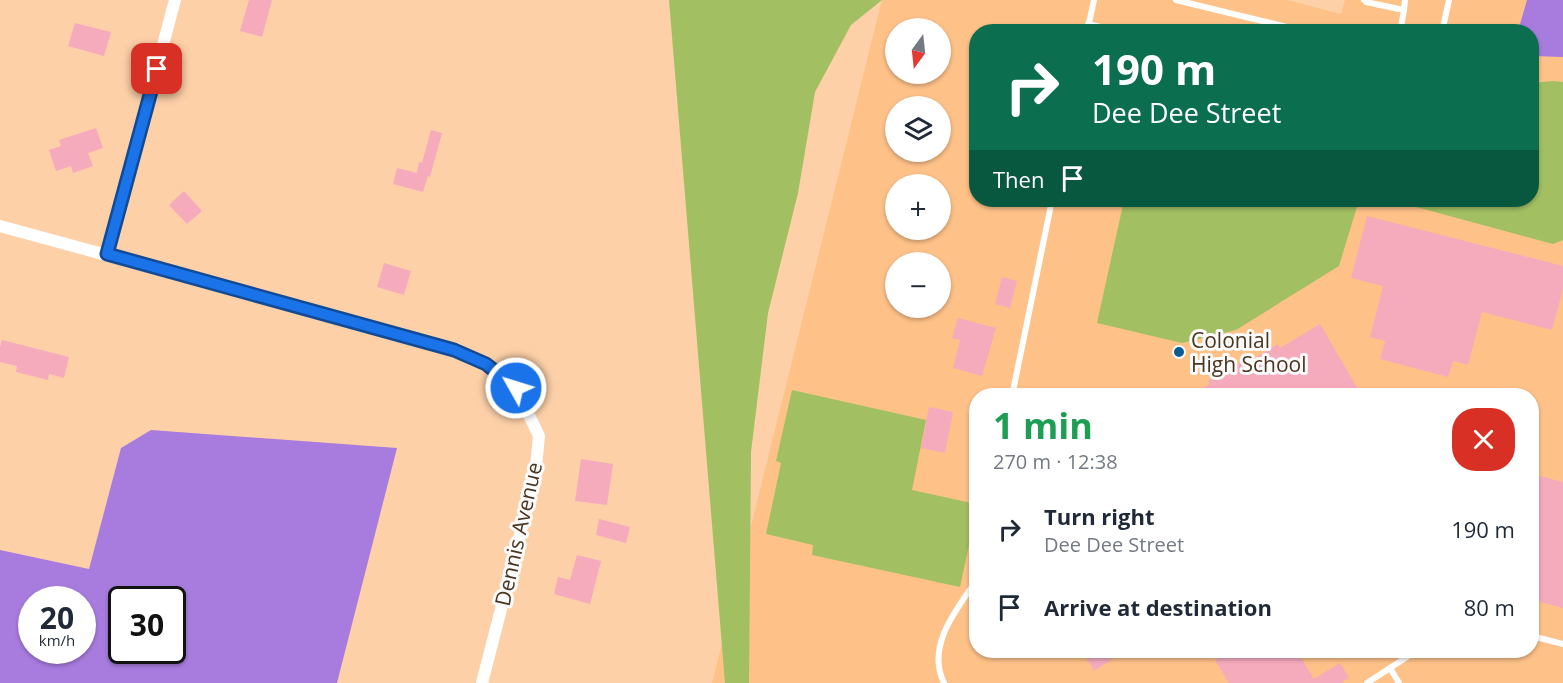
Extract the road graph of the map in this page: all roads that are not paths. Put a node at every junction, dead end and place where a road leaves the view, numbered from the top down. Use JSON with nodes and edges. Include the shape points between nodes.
{"nodes":[{"id":1,"x":175,"y":0,"type":"edge"},
{"id":2,"x":1094,"y":0,"type":"edge"},
{"id":3,"x":1176,"y":0,"type":"edge"},
{"id":4,"x":1364,"y":0,"type":"edge"},
{"id":5,"x":1406,"y":0,"type":"edge"},
{"id":6,"x":1449,"y":0,"type":"edge"},
{"id":7,"x":1404,"y":10,"type":"junction"},
{"id":8,"x":1088,"y":24,"type":"edge"},
{"id":9,"x":1274,"y":24,"type":"edge"},
{"id":10,"x":1401,"y":24,"type":"edge"},
{"id":11,"x":1444,"y":24,"type":"edge"},
{"id":12,"x":1051,"y":207,"type":"edge"},
{"id":13,"x":0,"y":226,"type":"edge"},
{"id":14,"x":107,"y":254,"type":"junction"},
{"id":15,"x":1014,"y":388,"type":"edge"},
{"id":16,"x":969,"y":591,"type":"edge"},
{"id":17,"x":1539,"y":638,"type":"edge"},
{"id":18,"x":1563,"y":644,"type":"edge"},
{"id":19,"x":1405,"y":658,"type":"edge"},
{"id":20,"x":1390,"y":668,"type":"junction"},
{"id":21,"x":482,"y":683,"type":"edge"},
{"id":22,"x":944,"y":683,"type":"edge"},
{"id":23,"x":1367,"y":683,"type":"edge"},
{"id":24,"x":1399,"y":683,"type":"edge"}],
"edges":[{"from":1,"to":14,"type":"street"},
{"from":2,"to":8,"type":"lane"},
{"from":3,"to":9,"type":"lane"},
{"from":4,"to":7,"type":"lane"},
{"from":5,"to":7,"type":"lane"},
{"from":6,"to":11,"type":"lane"},
{"from":7,"to":10,"type":"lane"},
{"from":12,"to":15,"type":"lane"},
{"from":13,"to":14,"type":"street"},
{"from":14,"to":21,"type":"street","name":"Dennis Avenue","via":[[454,350],[486,364],[516,388],[539,436],[535,477]]},
{"from":16,"to":22,"type":"lane","via":[[941,641],[938,658]]},
{"from":17,"to":18,"type":"lane"},
{"from":19,"to":20,"type":"lane"},
{"from":20,"to":23,"type":"lane"},
{"from":20,"to":24,"type":"lane"}]}
